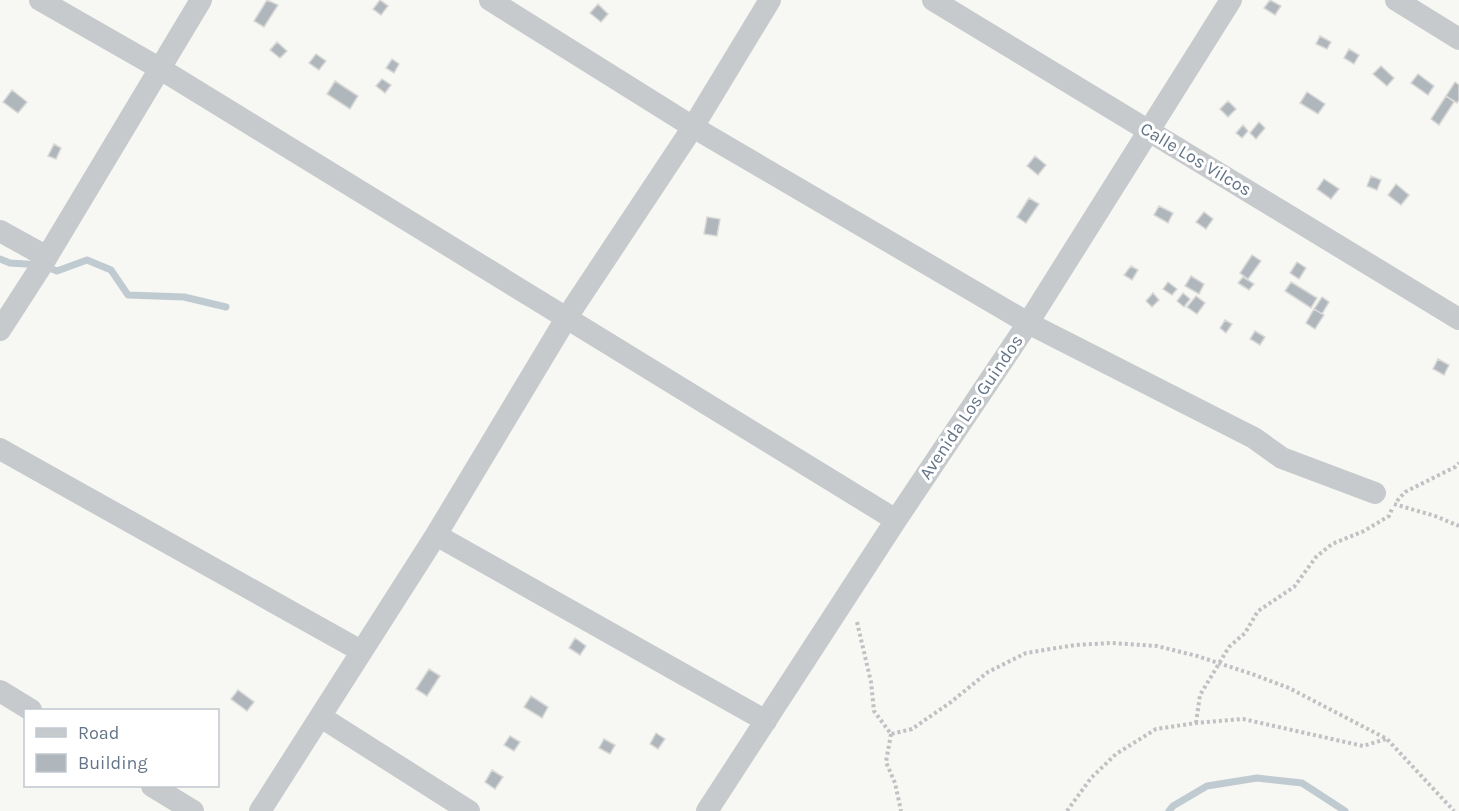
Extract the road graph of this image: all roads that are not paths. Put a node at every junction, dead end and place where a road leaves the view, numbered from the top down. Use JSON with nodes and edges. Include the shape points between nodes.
{"nodes":[{"id":1,"x":40,"y":0,"type":"edge"},
{"id":2,"x":201,"y":0,"type":"edge"},
{"id":3,"x":489,"y":0,"type":"edge"},
{"id":4,"x":770,"y":0,"type":"edge"},
{"id":5,"x":933,"y":0,"type":"edge"},
{"id":6,"x":1231,"y":0,"type":"edge"},
{"id":7,"x":1396,"y":0,"type":"edge"},
{"id":8,"x":1459,"y":39,"type":"edge"},
{"id":9,"x":159,"y":68,"type":"junction"},
{"id":10,"x":693,"y":127,"type":"junction"},
{"id":11,"x":1150,"y":130,"type":"junction"},
{"id":12,"x":0,"y":231,"type":"edge"},
{"id":13,"x":47,"y":257,"type":"junction"},
{"id":14,"x":567,"y":317,"type":"junction"},
{"id":15,"x":1459,"y":319,"type":"edge"},
{"id":16,"x":1028,"y":323,"type":"junction"},
{"id":17,"x":0,"y":330,"type":"edge"},
{"id":18,"x":0,"y":449,"type":"edge"},
{"id":19,"x":1385,"y":498,"type":"road end"},
{"id":20,"x":896,"y":520,"type":"junction"},
{"id":21,"x":436,"y":535,"type":"junction"},
{"id":22,"x":361,"y":651,"type":"junction"},
{"id":23,"x":0,"y":691,"type":"edge"},
{"id":24,"x":29,"y":709,"type":"edge"},
{"id":25,"x":321,"y":717,"type":"junction"},
{"id":26,"x":766,"y":721,"type":"junction"},
{"id":27,"x":154,"y":787,"type":"edge"},
{"id":28,"x":193,"y":811,"type":"edge"},
{"id":29,"x":260,"y":811,"type":"edge"},
{"id":30,"x":469,"y":811,"type":"edge"},
{"id":31,"x":707,"y":811,"type":"edge"}],
"edges":[{"from":1,"to":9,"type":"street"},
{"from":2,"to":9,"type":"street"},
{"from":3,"to":10,"type":"street"},
{"from":4,"to":10,"type":"street"},
{"from":5,"to":11,"type":"street","name":"Calle Los Vilcos"},
{"from":6,"to":11,"type":"street","name":"Avenida Los Guindos"},
{"from":7,"to":8,"type":"street"},
{"from":9,"to":13,"type":"street"},
{"from":9,"to":14,"type":"street"},
{"from":10,"to":14,"type":"street"},
{"from":10,"to":16,"type":"street"},
{"from":11,"to":15,"type":"street","name":"Calle Los Vilcos"},
{"from":11,"to":16,"type":"street","name":"Avenida Los Guindos"},
{"from":12,"to":13,"type":"street"},
{"from":13,"to":17,"type":"street"},
{"from":14,"to":20,"type":"street"},
{"from":14,"to":21,"type":"street"},
{"from":16,"to":19,"type":"street","via":[[1254,438],[1282,458]]},
{"from":16,"to":20,"type":"street","name":"Avenida Los Guindos"},
{"from":18,"to":22,"type":"street"},
{"from":20,"to":26,"type":"street","name":"Avenida Los Guindos"},
{"from":21,"to":22,"type":"street"},
{"from":21,"to":26,"type":"street"},
{"from":22,"to":25,"type":"street"},
{"from":23,"to":24,"type":"street"},
{"from":25,"to":29,"type":"street"},
{"from":25,"to":30,"type":"street"},
{"from":26,"to":31,"type":"street","name":"Avenida Los Guindos"},
{"from":27,"to":28,"type":"street"}]}
